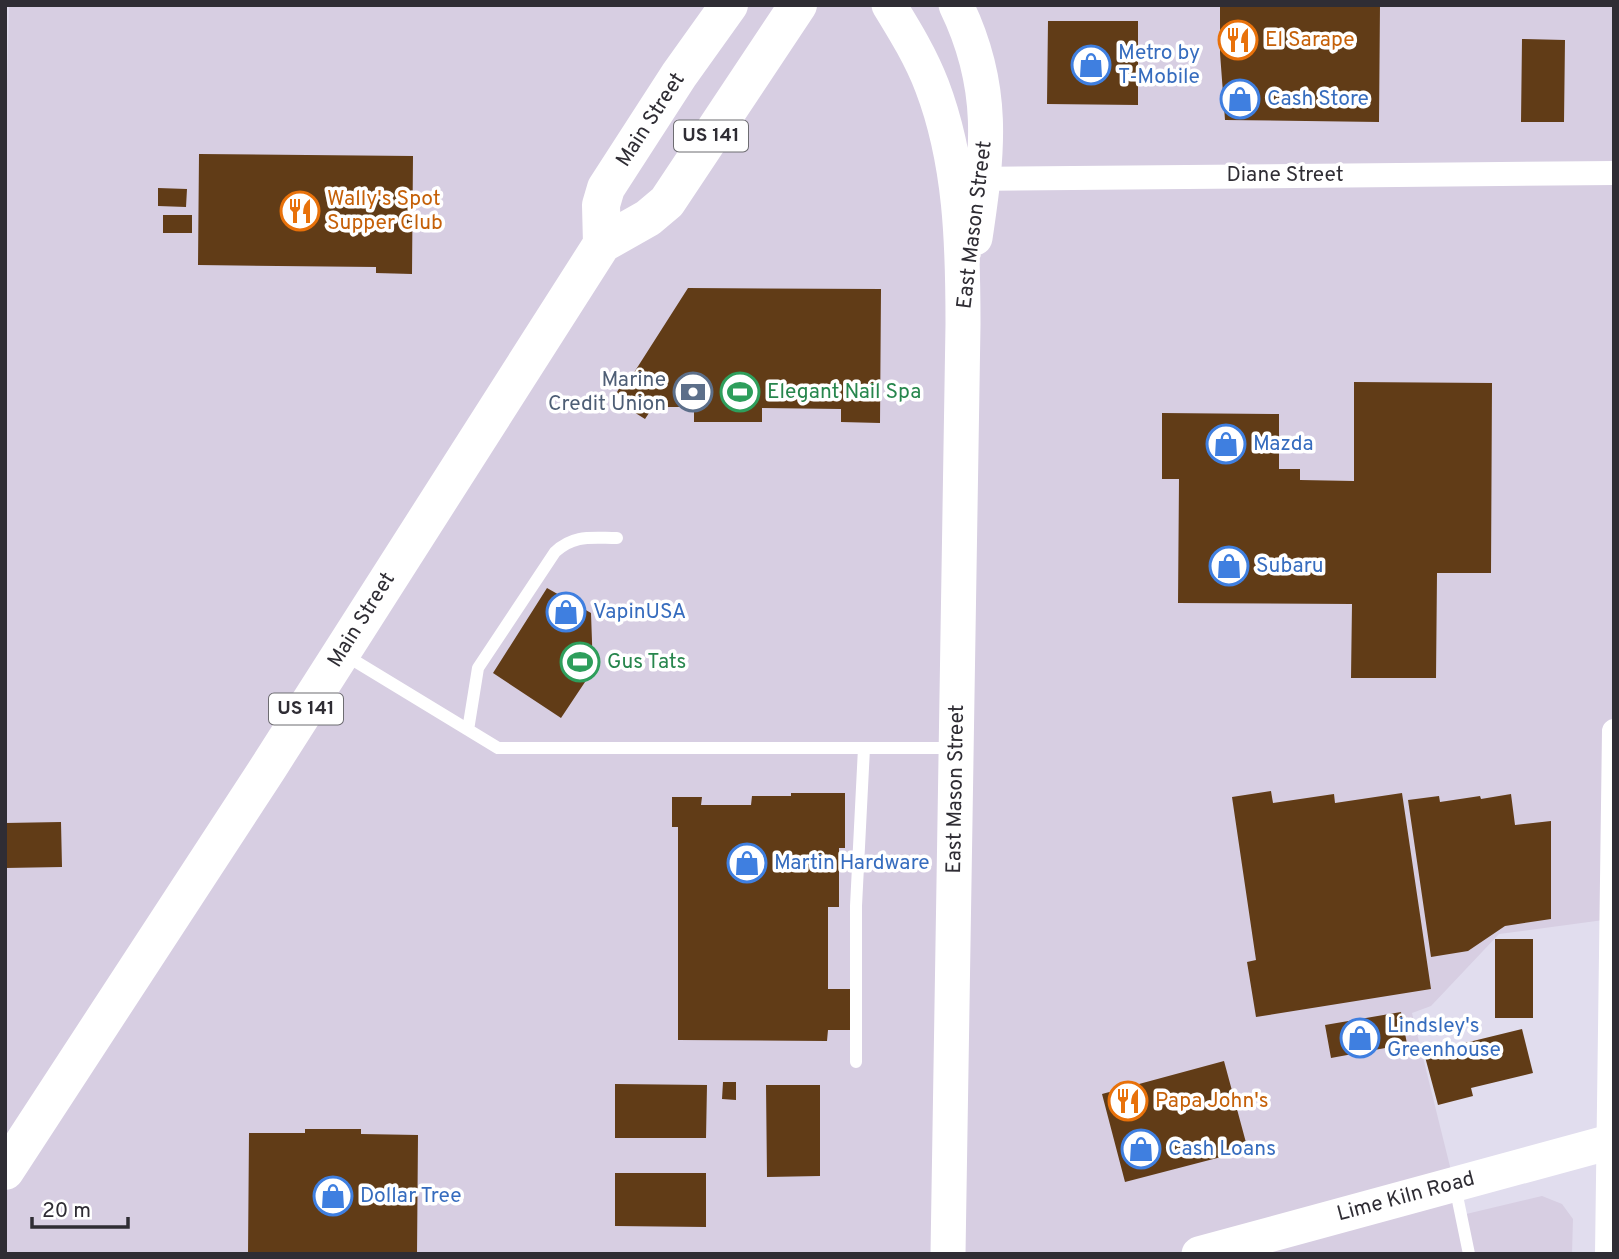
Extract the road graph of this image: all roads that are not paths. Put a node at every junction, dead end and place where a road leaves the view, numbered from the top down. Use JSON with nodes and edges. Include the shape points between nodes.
{"nodes":[{"id":1,"x":729,"y":5,"type":"edge"},
{"id":2,"x":798,"y":5,"type":"edge"},
{"id":3,"x":889,"y":5,"type":"edge"},
{"id":4,"x":956,"y":5,"type":"edge"},
{"id":5,"x":1614,"y":173,"type":"edge"},
{"id":6,"x":970,"y":179,"type":"junction"},
{"id":7,"x":602,"y":244,"type":"junction"},
{"id":8,"x":617,"y":538,"type":"dead end"},
{"id":9,"x":342,"y":653,"type":"junction"},
{"id":10,"x":468,"y":730,"type":"junction"},
{"id":11,"x":1614,"y":731,"type":"edge"},
{"id":12,"x":864,"y":748,"type":"junction"},
{"id":13,"x":956,"y":748,"type":"junction"},
{"id":14,"x":856,"y":1062,"type":"dead end"},
{"id":15,"x":1611,"y":1142,"type":"edge"},
{"id":16,"x":5,"y":1171,"type":"edge"},
{"id":17,"x":1455,"y":1185,"type":"junction"},
{"id":18,"x":948,"y":1254,"type":"edge"},
{"id":19,"x":1199,"y":1254,"type":"edge"},
{"id":20,"x":1469,"y":1254,"type":"edge"},
{"id":21,"x":1608,"y":1254,"type":"edge"}],
"edges":[{"from":1,"to":7,"type":"main road","name":"Main Street","number":"US 141","via":[[606,188],[601,205]]},
{"from":2,"to":7,"type":"main road","name":"Main Street","number":"US 141","via":[[667,202]]},
{"from":3,"to":6,"type":"main road","name":"East Mason Street","via":[[917,53]]},
{"from":4,"to":6,"type":"main road","name":"East Mason Street","via":[[977,56],[984,91],[987,131]]},
{"from":5,"to":6,"type":"street","name":"Diane Street"},
{"from":6,"to":13,"type":"main road","name":"East Mason Street"},
{"from":7,"to":9,"type":"main road","name":"Main Street","number":"US 141"},
{"from":8,"to":10,"type":"lane","via":[[575,538],[555,552],[478,668]]},
{"from":9,"to":10,"type":"lane"},
{"from":9,"to":16,"type":"main road","name":"Main Street","number":"US 141"},
{"from":10,"to":12,"type":"lane","via":[[498,748]]},
{"from":11,"to":15,"type":"street"},
{"from":12,"to":13,"type":"lane"},
{"from":12,"to":14,"type":"lane","via":[[856,906]]},
{"from":13,"to":18,"type":"main road","name":"East Mason Street"},
{"from":15,"to":17,"type":"main road","name":"Lime Kiln Road"},
{"from":15,"to":21,"type":"street"},
{"from":17,"to":19,"type":"main road","name":"Lime Kiln Road"},
{"from":17,"to":20,"type":"lane"}]}
